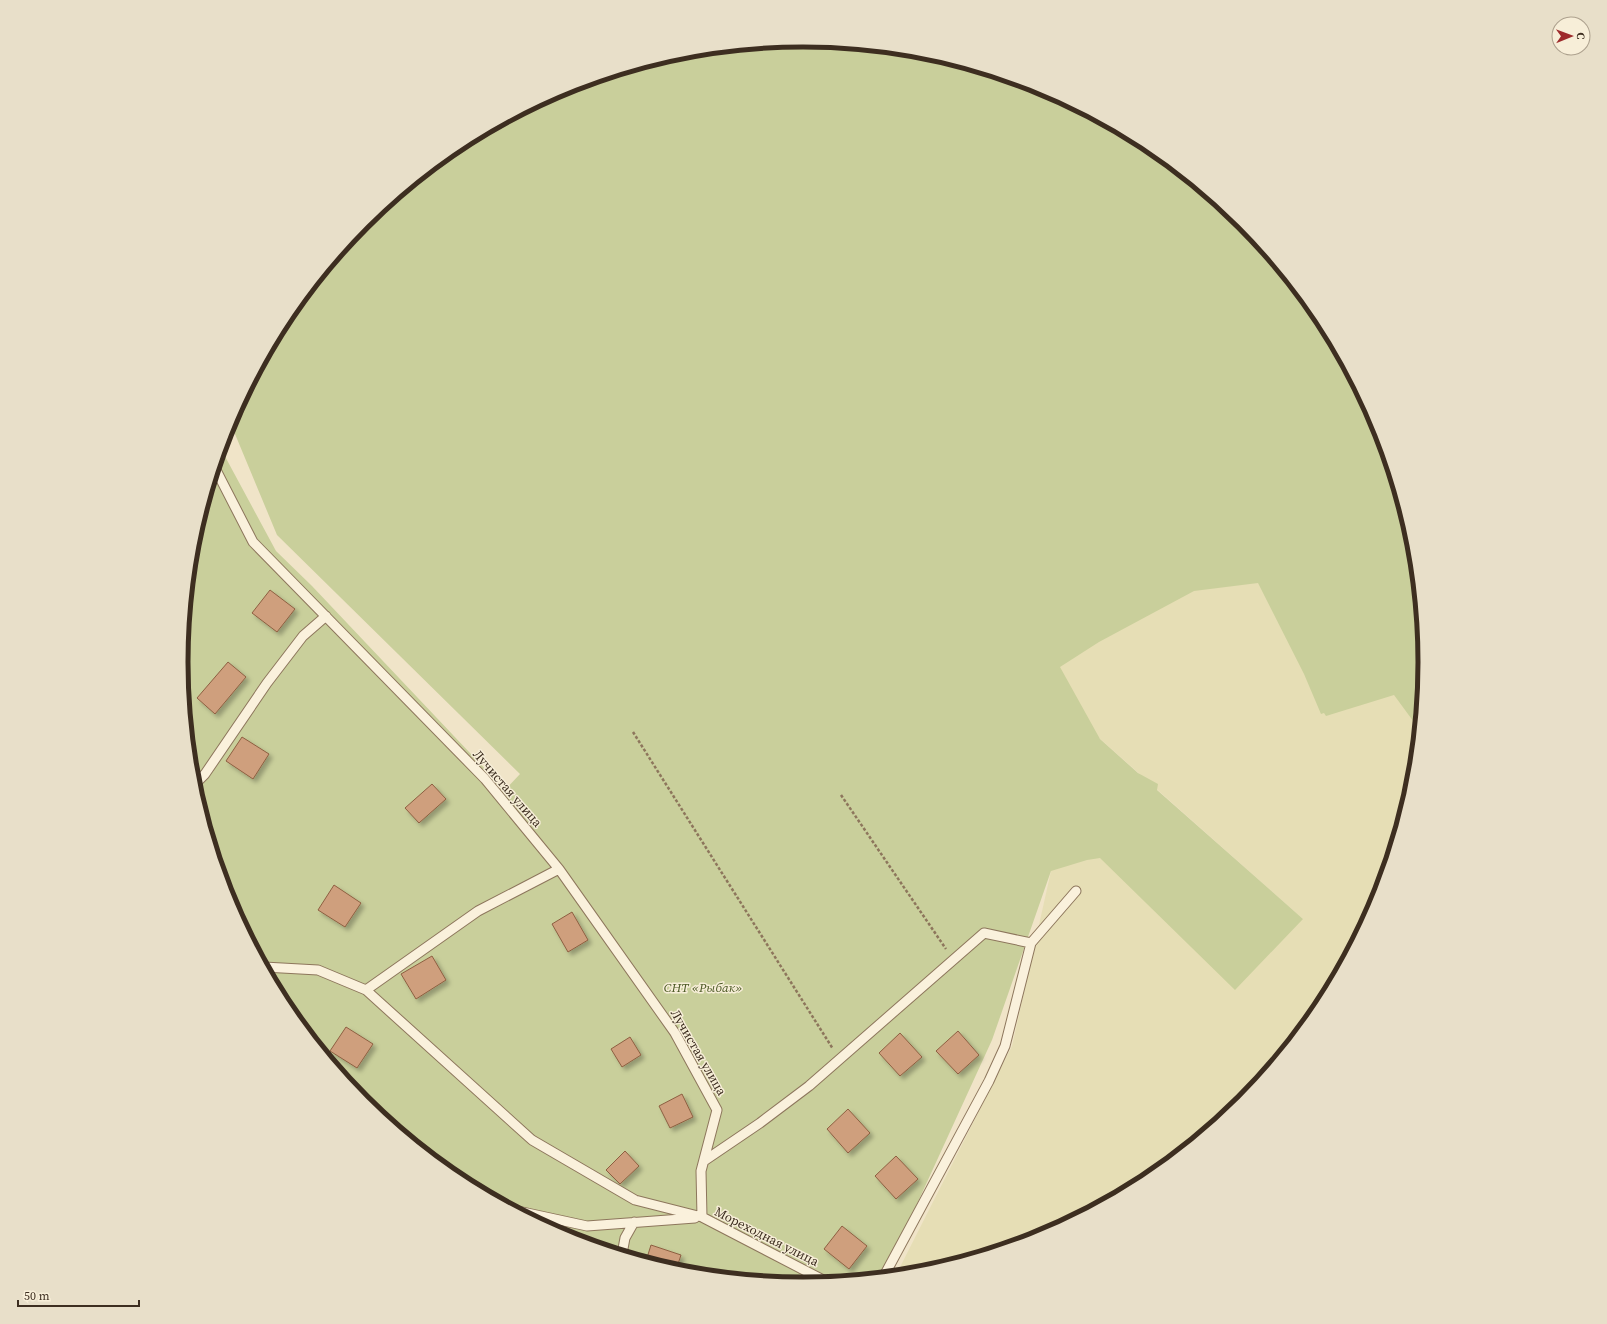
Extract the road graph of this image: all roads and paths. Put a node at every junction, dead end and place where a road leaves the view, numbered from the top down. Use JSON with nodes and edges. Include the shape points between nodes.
{"nodes":[{"id":1,"x":218,"y":474,"type":"edge"},
{"id":2,"x":326,"y":616,"type":"junction"},
{"id":3,"x":633,"y":732,"type":"dead end"},
{"id":4,"x":200,"y":779,"type":"edge"},
{"id":5,"x":841,"y":795,"type":"dead end"},
{"id":6,"x":559,"y":869,"type":"junction"},
{"id":7,"x":1076,"y":891,"type":"dead end"},
{"id":8,"x":1031,"y":943,"type":"junction"},
{"id":9,"x":954,"y":960,"type":"junction"},
{"id":10,"x":270,"y":966,"type":"edge"},
{"id":11,"x":366,"y":990,"type":"junction"},
{"id":12,"x":840,"y":1059,"type":"junction"},
{"id":13,"x":704,"y":1161,"type":"junction"},
{"id":14,"x":530,"y":1214,"type":"edge"},
{"id":15,"x":702,"y":1217,"type":"junction"},
{"id":16,"x":634,"y":1222,"type":"junction"},
{"id":17,"x":623,"y":1249,"type":"edge"},
{"id":18,"x":886,"y":1272,"type":"edge"},
{"id":19,"x":817,"y":1277,"type":"edge"}],
"edges":[{"from":1,"to":2,"type":"lane","name":"Лучистая улица","via":[[253,542]]},
{"from":2,"to":4,"type":"lane","via":[[303,636]]},
{"from":2,"to":6,"type":"lane","name":"Лучистая улица","via":[[485,779]]},
{"from":3,"to":12,"type":"path"},
{"from":5,"to":9,"type":"path"},
{"from":6,"to":11,"type":"lane","via":[[478,911]]},
{"from":6,"to":13,"type":"lane","name":"Лучистая улица","via":[[675,1033],[717,1110]]},
{"from":7,"to":8,"type":"lane"},
{"from":8,"to":9,"type":"lane","via":[[984,933]]},
{"from":8,"to":18,"type":"lane","via":[[1005,1046]]},
{"from":9,"to":12,"type":"lane"},
{"from":10,"to":11,"type":"lane","via":[[318,970]]},
{"from":11,"to":15,"type":"lane","via":[[532,1140],[635,1200]]},
{"from":12,"to":13,"type":"lane","via":[[760,1123]]},
{"from":13,"to":15,"type":"lane","name":"Мореходная улица","via":[[701,1171]]},
{"from":14,"to":16,"type":"lane","via":[[587,1226]]},
{"from":15,"to":16,"type":"lane"},
{"from":15,"to":19,"type":"lane","name":"Мореходная улица"},
{"from":16,"to":17,"type":"lane","via":[[625,1238]]}]}
